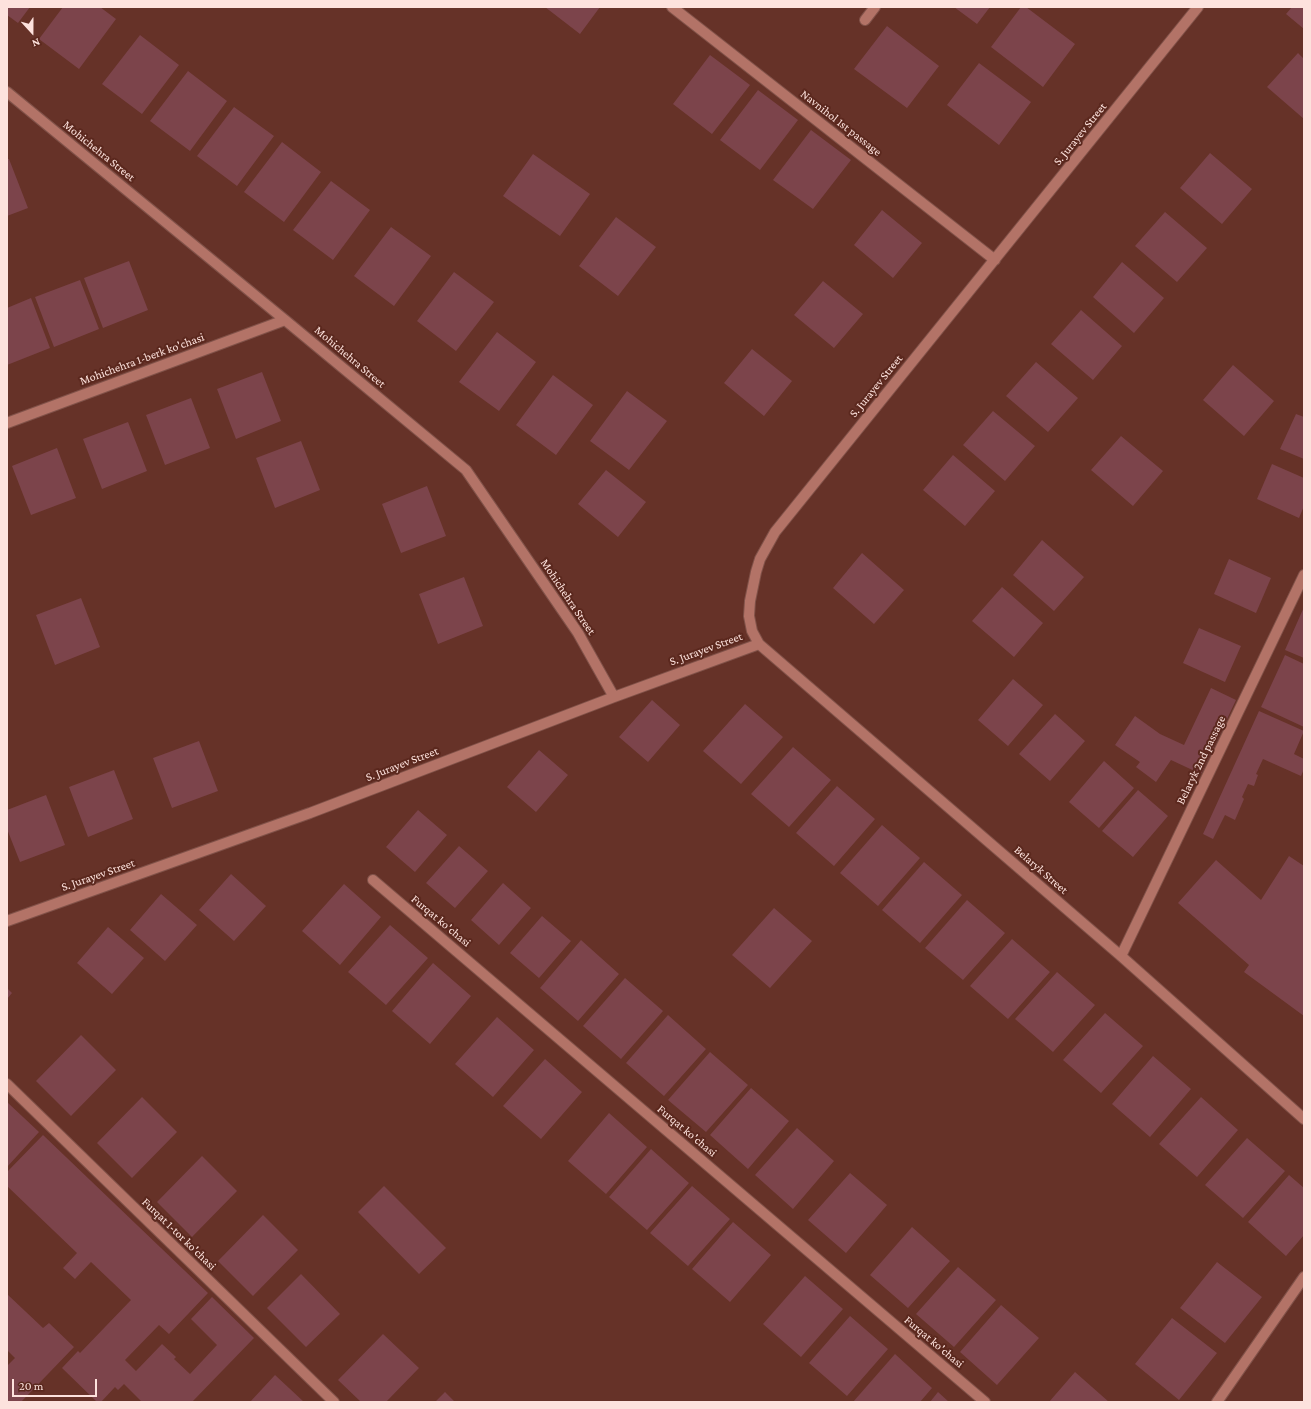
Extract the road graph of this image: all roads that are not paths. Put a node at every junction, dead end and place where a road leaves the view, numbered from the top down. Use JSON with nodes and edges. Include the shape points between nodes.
{"nodes":[{"id":1,"x":672,"y":7,"type":"edge"},
{"id":2,"x":875,"y":7,"type":"edge"},
{"id":3,"x":1198,"y":7,"type":"edge"},
{"id":4,"x":866,"y":20,"type":"dead end"},
{"id":5,"x":7,"y":92,"type":"edge"},
{"id":6,"x":995,"y":260,"type":"junction"},
{"id":7,"x":285,"y":320,"type":"junction"},
{"id":8,"x":7,"y":423,"type":"edge"},
{"id":9,"x":1304,"y":575,"type":"edge"},
{"id":10,"x":759,"y":644,"type":"junction"},
{"id":11,"x":614,"y":697,"type":"junction"},
{"id":12,"x":373,"y":880,"type":"dead end"},
{"id":13,"x":7,"y":921,"type":"edge"},
{"id":14,"x":1121,"y":956,"type":"junction"},
{"id":15,"x":7,"y":1084,"type":"edge"},
{"id":16,"x":1304,"y":1119,"type":"edge"},
{"id":17,"x":1304,"y":1277,"type":"edge"},
{"id":18,"x":334,"y":1402,"type":"edge"},
{"id":19,"x":984,"y":1402,"type":"edge"},
{"id":20,"x":1218,"y":1402,"type":"edge"}],
"edges":[{"from":1,"to":6,"type":"street","name":"Navnihol 1st passage"},
{"from":2,"to":4,"type":"street"},
{"from":3,"to":6,"type":"street","name":"S. Jurayev Street"},
{"from":5,"to":7,"type":"street","name":"Mohichehra Street"},
{"from":6,"to":10,"type":"street","name":"S. Jurayev Street","via":[[775,532],[760,559],[750,601],[752,631]]},
{"from":7,"to":8,"type":"street","name":"Mohichehra 1-berk ko'chasi"},
{"from":7,"to":11,"type":"street","name":"Mohichehra Street","via":[[466,470],[578,633]]},
{"from":9,"to":14,"type":"street","name":"Belaryk 2nd passage"},
{"from":10,"to":11,"type":"street","name":"S. Jurayev Street"},
{"from":10,"to":14,"type":"street","name":"Belaryk Street"},
{"from":11,"to":13,"type":"street","name":"S. Jurayev Street","via":[[310,814]]},
{"from":12,"to":19,"type":"street","name":"Furqat ko'chasi"},
{"from":14,"to":16,"type":"street","name":"Belaryk Street"},
{"from":15,"to":18,"type":"street","name":"Furqat 1-tor ko'chasi"},
{"from":17,"to":20,"type":"street"}]}
